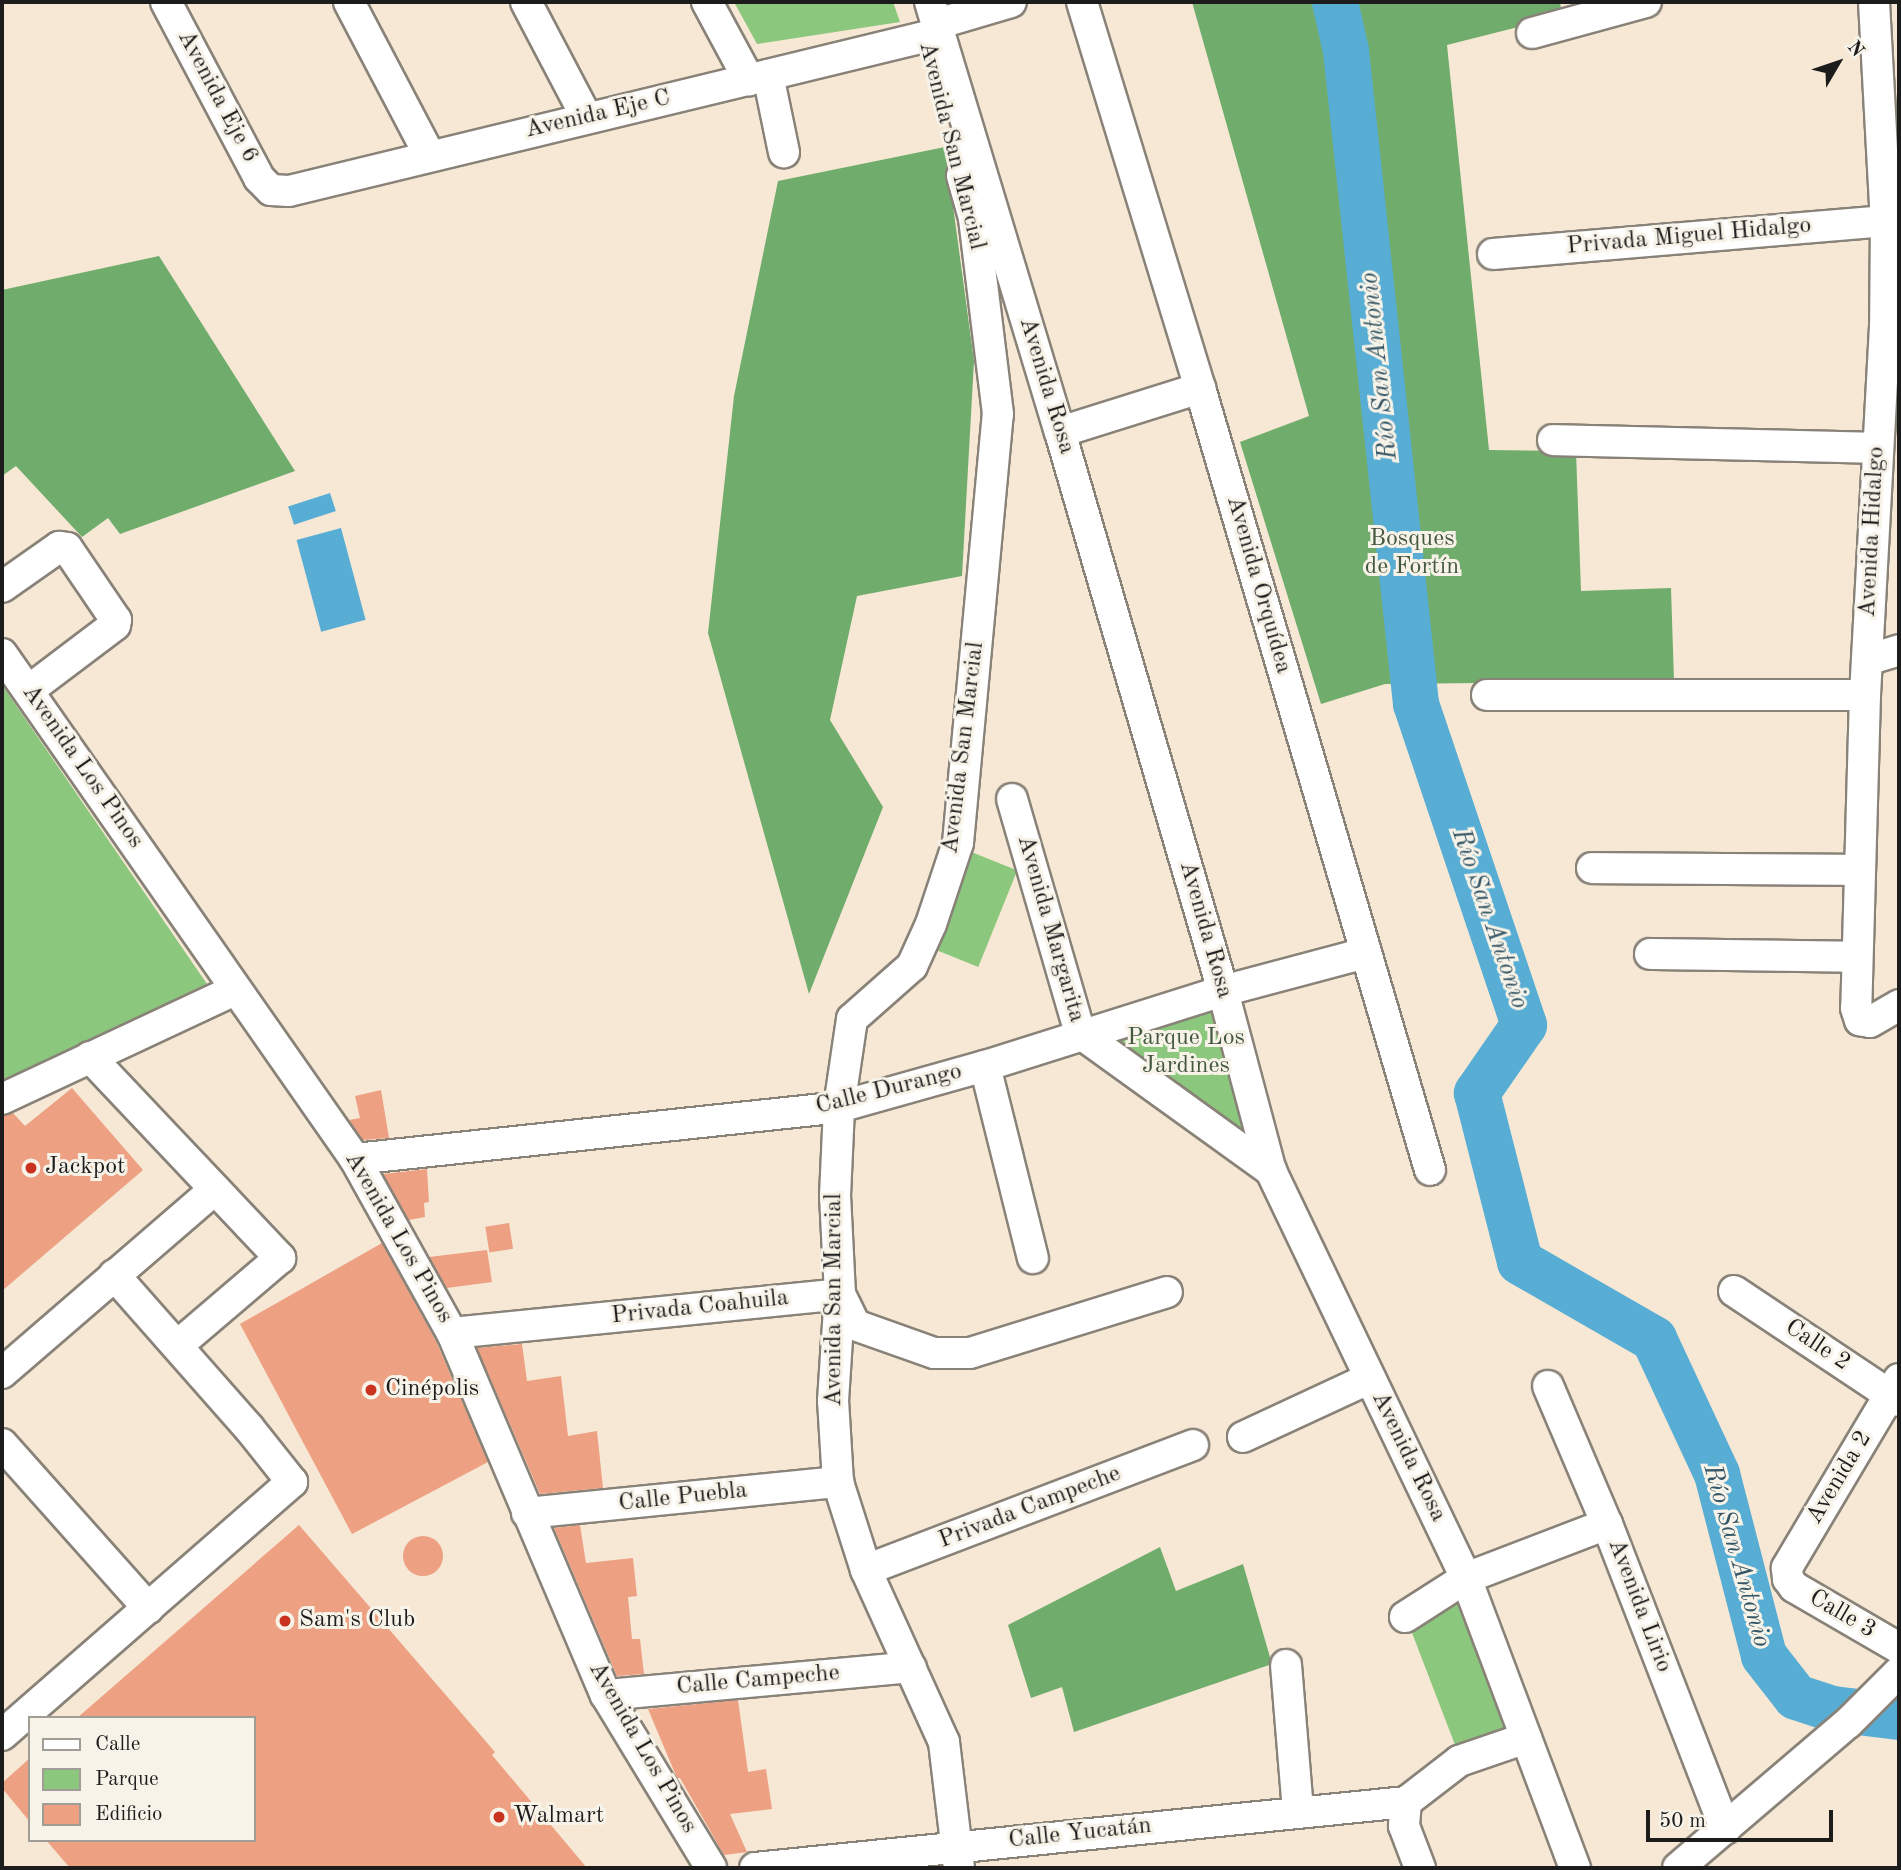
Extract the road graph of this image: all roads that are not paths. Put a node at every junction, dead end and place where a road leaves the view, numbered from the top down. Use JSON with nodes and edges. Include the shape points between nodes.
{"nodes":[{"id":1,"x":166,"y":2,"type":"edge"},
{"id":2,"x":349,"y":2,"type":"edge"},
{"id":3,"x":526,"y":2,"type":"edge"},
{"id":4,"x":707,"y":2,"type":"edge"},
{"id":5,"x":912,"y":2,"type":"edge"},
{"id":6,"x":1011,"y":2,"type":"edge"},
{"id":7,"x":1082,"y":2,"type":"edge"},
{"id":8,"x":1646,"y":2,"type":"edge"},
{"id":9,"x":1874,"y":2,"type":"edge"},
{"id":10,"x":930,"y":21,"type":"edge"},
{"id":11,"x":1532,"y":33,"type":"dead end"},
{"id":12,"x":758,"y":77,"type":"junction"},
{"id":13,"x":587,"y":118,"type":"junction"},
{"id":14,"x":784,"y":152,"type":"dead end"},
{"id":15,"x":430,"y":156,"type":"junction"},
{"id":16,"x":271,"y":190,"type":"joint"},
{"id":17,"x":1886,"y":220,"type":"junction"},
{"id":18,"x":1493,"y":254,"type":"dead end"},
{"id":19,"x":1892,"y":325,"type":"edge"},
{"id":20,"x":1200,"y":388,"type":"junction"},
{"id":21,"x":1060,"y":432,"type":"junction"},
{"id":22,"x":1553,"y":440,"type":"dead end"},
{"id":23,"x":1877,"y":448,"type":"junction"},
{"id":24,"x":2,"y":587,"type":"edge"},
{"id":25,"x":1899,"y":650,"type":"edge"},
{"id":26,"x":2,"y":654,"type":"edge"},
{"id":27,"x":1867,"y":660,"type":"junction"},
{"id":28,"x":29,"y":690,"type":"junction"},
{"id":29,"x":1487,"y":695,"type":"dead end"},
{"id":30,"x":1865,"y":695,"type":"junction"},
{"id":31,"x":1012,"y":799,"type":"dead end"},
{"id":32,"x":1592,"y":868,"type":"dead end"},
{"id":33,"x":1860,"y":870,"type":"junction"},
{"id":34,"x":1366,"y":953,"type":"junction"},
{"id":35,"x":1650,"y":954,"type":"dead end"},
{"id":36,"x":1857,"y":957,"type":"junction"},
{"id":37,"x":236,"y":990,"type":"junction"},
{"id":38,"x":1223,"y":991,"type":"junction"},
{"id":39,"x":1899,"y":1005,"type":"edge"},
{"id":40,"x":1080,"y":1033,"type":"junction"},
{"id":41,"x":90,"y":1057,"type":"junction"},
{"id":42,"x":985,"y":1066,"type":"junction"},
{"id":43,"x":2,"y":1099,"type":"edge"},
{"id":44,"x":839,"y":1107,"type":"junction"},
{"id":45,"x":355,"y":1159,"type":"junction"},
{"id":46,"x":1430,"y":1170,"type":"dead end"},
{"id":47,"x":1271,"y":1171,"type":"junction"},
{"id":48,"x":215,"y":1189,"type":"junction"},
{"id":49,"x":1033,"y":1258,"type":"dead end"},
{"id":50,"x":114,"y":1275,"type":"junction"},
{"id":51,"x":1734,"y":1291,"type":"dead end"},
{"id":52,"x":1167,"y":1292,"type":"dead end"},
{"id":53,"x":840,"y":1294,"type":"junction"},
{"id":54,"x":452,"y":1333,"type":"junction"},
{"id":55,"x":177,"y":1346,"type":"junction"},
{"id":56,"x":2,"y":1373,"type":"edge"},
{"id":57,"x":1370,"y":1378,"type":"junction"},
{"id":58,"x":1548,"y":1385,"type":"dead end"},
{"id":59,"x":1896,"y":1392,"type":"edge"},
{"id":60,"x":1243,"y":1437,"type":"dead end"},
{"id":61,"x":2,"y":1444,"type":"edge"},
{"id":62,"x":1193,"y":1446,"type":"dead end"},
{"id":63,"x":838,"y":1482,"type":"junction"},
{"id":64,"x":527,"y":1513,"type":"junction"},
{"id":65,"x":1607,"y":1524,"type":"junction"},
{"id":66,"x":866,"y":1570,"type":"junction"},
{"id":67,"x":1466,"y":1578,"type":"junction"},
{"id":68,"x":1788,"y":1579,"type":"joint"},
{"id":69,"x":148,"y":1608,"type":"junction"},
{"id":70,"x":1405,"y":1616,"type":"dead end"},
{"id":71,"x":1286,"y":1665,"type":"dead end"},
{"id":72,"x":1899,"y":1665,"type":"edge"},
{"id":73,"x":911,"y":1667,"type":"junction"},
{"id":74,"x":606,"y":1695,"type":"junction"},
{"id":75,"x":2,"y":1735,"type":"edge"},
{"id":76,"x":1526,"y":1738,"type":"junction"},
{"id":77,"x":1406,"y":1802,"type":"junction"},
{"id":78,"x":1298,"y":1811,"type":"junction"},
{"id":79,"x":1725,"y":1829,"type":"junction"},
{"id":80,"x":958,"y":1857,"type":"edge"},
{"id":81,"x":711,"y":1868,"type":"edge"},
{"id":82,"x":755,"y":1868,"type":"edge"},
{"id":83,"x":1420,"y":1868,"type":"edge"},
{"id":84,"x":1575,"y":1868,"type":"edge"},
{"id":85,"x":1678,"y":1868,"type":"edge"}],
"edges":[{"from":1,"to":16,"type":"street","name":"Avenida Eje 6","via":[[259,178]]},
{"from":2,"to":15,"type":"street"},
{"from":3,"to":13,"type":"street"},
{"from":4,"to":12,"type":"street"},
{"from":5,"to":10,"type":"street","name":"Avenida San Marcial"},
{"from":6,"to":10,"type":"street","name":"Avenida Eje C"},
{"from":7,"to":20,"type":"street","name":"Avenida Orquídea"},
{"from":8,"to":11,"type":"street"},
{"from":9,"to":17,"type":"street","name":"Avenida Hidalgo"},
{"from":10,"to":12,"type":"street","name":"Avenida Eje C"},
{"from":10,"to":21,"type":"street","name":"Avenida Rosa"},
{"from":10,"to":44,"type":"street","name":"Avenida San Marcial","via":[[974,218],[998,414],[958,843],[912,966],[852,1019]]},
{"from":12,"to":13,"type":"street","name":"Avenida Eje C"},
{"from":12,"to":14,"type":"street"},
{"from":13,"to":15,"type":"street","name":"Avenida Eje C"},
{"from":15,"to":16,"type":"street","name":"Avenida Eje C","via":[[289,191]]},
{"from":17,"to":18,"type":"street","name":"Privada Miguel Hidalgo"},
{"from":17,"to":19,"type":"street","name":"Avenida Hidalgo"},
{"from":19,"to":23,"type":"street","name":"Avenida Hidalgo"},
{"from":20,"to":21,"type":"street"},
{"from":20,"to":34,"type":"street","name":"Avenida Orquídea"},
{"from":21,"to":38,"type":"street","name":"Avenida Rosa"},
{"from":22,"to":23,"type":"street"},
{"from":23,"to":27,"type":"street","name":"Avenida Hidalgo"},
{"from":24,"to":28,"type":"street","via":[[59,547],[66,548],[116,620]]},
{"from":25,"to":27,"type":"street"},
{"from":26,"to":28,"type":"street","name":"Avenida Los Pinos"},
{"from":27,"to":30,"type":"street","name":"Avenida Hidalgo"},
{"from":28,"to":37,"type":"street","name":"Avenida Los Pinos"},
{"from":29,"to":30,"type":"street"},
{"from":30,"to":33,"type":"street","name":"Avenida Hidalgo"},
{"from":31,"to":40,"type":"street","name":"Avenida Margarita"},
{"from":32,"to":33,"type":"street"},
{"from":33,"to":36,"type":"street","name":"Avenida Hidalgo"},
{"from":34,"to":38,"type":"street","name":"Calle Durango"},
{"from":34,"to":46,"type":"street","name":"Avenida Orquídea"},
{"from":35,"to":36,"type":"street"},
{"from":36,"to":39,"type":"street","name":"Avenida Hidalgo","via":[[1860,1020],[1870,1022]]},
{"from":37,"to":41,"type":"street"},
{"from":37,"to":45,"type":"street","name":"Avenida Los Pinos"},
{"from":38,"to":40,"type":"street","name":"Calle Durango"},
{"from":38,"to":47,"type":"street","name":"Avenida Rosa"},
{"from":40,"to":42,"type":"street","name":"Calle Durango"},
{"from":40,"to":47,"type":"street","name":"Avenida Margarita"},
{"from":41,"to":43,"type":"street"},
{"from":41,"to":48,"type":"street"},
{"from":42,"to":44,"type":"street","name":"Calle Durango"},
{"from":42,"to":49,"type":"street"},
{"from":44,"to":45,"type":"street","name":"Calle Durango"},
{"from":44,"to":53,"type":"street","name":"Avenida San Marcial","via":[[835,1196]]},
{"from":45,"to":54,"type":"street","name":"Avenida Los Pinos"},
{"from":47,"to":57,"type":"street","name":"Avenida Rosa"},
{"from":48,"to":50,"type":"street"},
{"from":48,"to":55,"type":"street","via":[[280,1258]]},
{"from":50,"to":55,"type":"street"},
{"from":50,"to":56,"type":"street"},
{"from":51,"to":59,"type":"street","name":"Calle 2"},
{"from":52,"to":53,"type":"street","via":[[970,1353],[934,1353],[855,1325]]},
{"from":53,"to":54,"type":"street","name":"Privada Coahuila"},
{"from":53,"to":63,"type":"street","name":"Avenida San Marcial","via":[[833,1401]]},
{"from":54,"to":64,"type":"street","name":"Avenida Los Pinos"},
{"from":55,"to":69,"type":"street","via":[[292,1482]]},
{"from":57,"to":60,"type":"street"},
{"from":57,"to":67,"type":"street","name":"Avenida Rosa"},
{"from":58,"to":65,"type":"street","name":"Avenida Lirio"},
{"from":59,"to":68,"type":"street","name":"Avenida 2","via":[[1787,1568]]},
{"from":61,"to":69,"type":"street"},
{"from":62,"to":66,"type":"street","name":"Privada Campeche"},
{"from":63,"to":64,"type":"street","name":"Calle Puebla"},
{"from":63,"to":66,"type":"street","name":"Avenida San Marcial"},
{"from":64,"to":74,"type":"street","name":"Avenida Los Pinos"},
{"from":65,"to":67,"type":"street"},
{"from":65,"to":79,"type":"street","name":"Avenida Lirio"},
{"from":66,"to":73,"type":"street","name":"Avenida San Marcial"},
{"from":67,"to":70,"type":"street"},
{"from":67,"to":76,"type":"street","name":"Avenida Rosa"},
{"from":68,"to":72,"type":"street","name":"Calle 3"},
{"from":69,"to":75,"type":"street"},
{"from":71,"to":78,"type":"street"},
{"from":72,"to":79,"type":"street","via":[[1848,1723]]},
{"from":73,"to":74,"type":"street","name":"Calle Campeche"},
{"from":73,"to":80,"type":"street","name":"Avenida San Marcial","via":[[944,1742]]},
{"from":74,"to":81,"type":"street","name":"Avenida Los Pinos"},
{"from":76,"to":77,"type":"street","via":[[1459,1761]]},
{"from":76,"to":84,"type":"street","name":"Avenida Rosa"},
{"from":77,"to":78,"type":"street","name":"Calle Yucatán"},
{"from":77,"to":83,"type":"street","via":[[1404,1826]]},
{"from":78,"to":80,"type":"street","name":"Calle Yucatán"},
{"from":79,"to":85,"type":"street"},
{"from":80,"to":82,"type":"street","name":"Calle Yucatán"}]}
